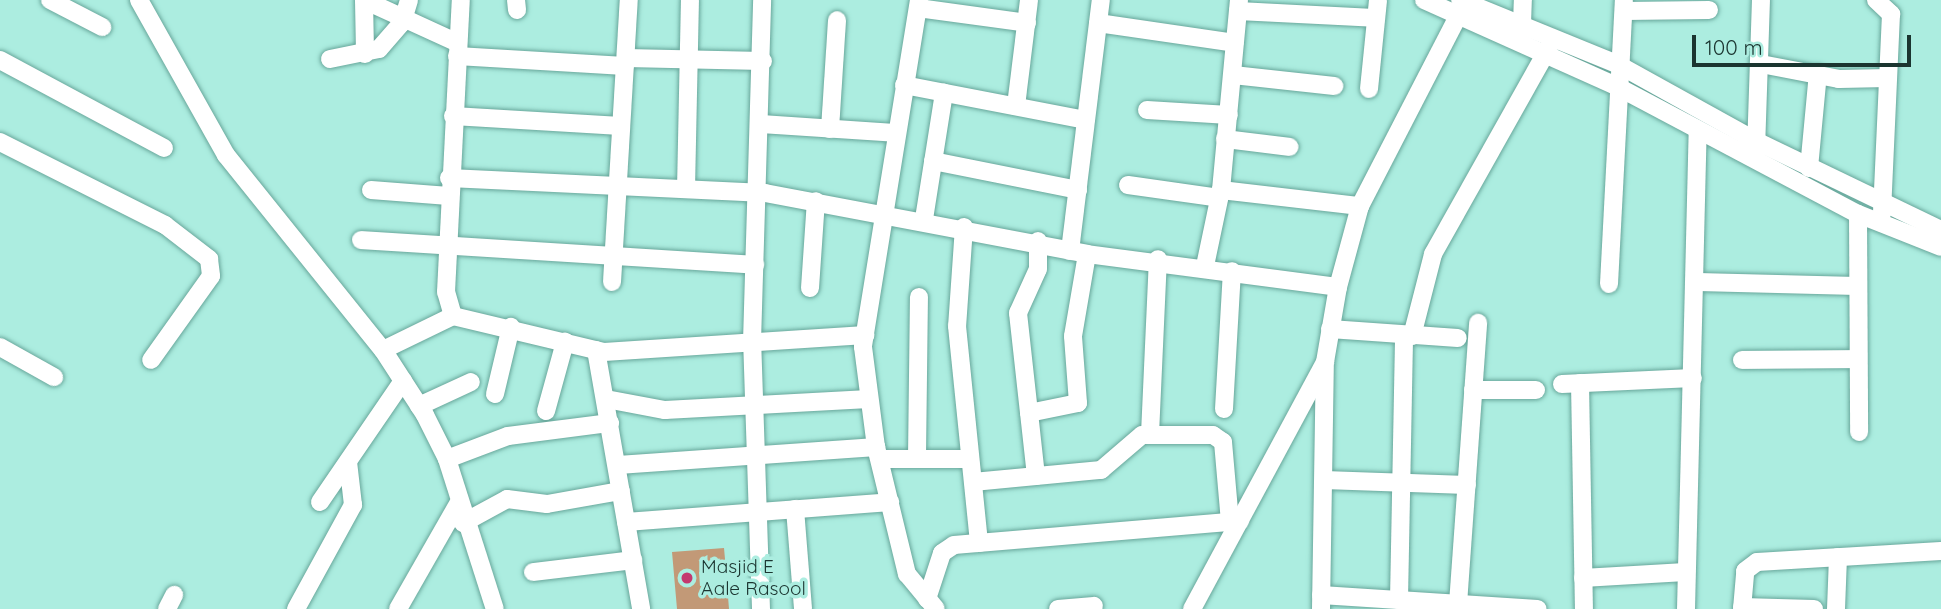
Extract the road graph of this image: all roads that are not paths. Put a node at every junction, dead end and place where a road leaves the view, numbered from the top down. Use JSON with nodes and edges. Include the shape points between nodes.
{"nodes":[{"id":1,"x":50,"y":0,"type":"edge"},
{"id":2,"x":139,"y":0,"type":"edge"},
{"id":3,"x":364,"y":0,"type":"edge"},
{"id":4,"x":409,"y":0,"type":"edge"},
{"id":5,"x":461,"y":0,"type":"edge"},
{"id":6,"x":629,"y":0,"type":"edge"},
{"id":7,"x":690,"y":0,"type":"edge"},
{"id":8,"x":762,"y":0,"type":"edge"},
{"id":9,"x":1029,"y":0,"type":"edge"},
{"id":10,"x":1101,"y":0,"type":"edge"},
{"id":11,"x":1378,"y":0,"type":"edge"},
{"id":12,"x":1424,"y":0,"type":"edge"},
{"id":13,"x":1523,"y":0,"type":"edge"},
{"id":14,"x":1761,"y":0,"type":"edge"},
{"id":15,"x":1876,"y":0,"type":"edge"},
{"id":16,"x":918,"y":4,"type":"edge"},
{"id":17,"x":1625,"y":5,"type":"edge"},
{"id":18,"x":1238,"y":6,"type":"edge"},
{"id":19,"x":1462,"y":7,"type":"edge"},
{"id":20,"x":1709,"y":10,"type":"dead end"},
{"id":21,"x":1374,"y":18,"type":"junction"},
{"id":22,"x":837,"y":20,"type":"dead end"},
{"id":23,"x":402,"y":23,"type":"junction"},
{"id":24,"x":1027,"y":23,"type":"junction"},
{"id":25,"x":1098,"y":23,"type":"junction"},
{"id":26,"x":1522,"y":24,"type":"junction"},
{"id":27,"x":102,"y":27,"type":"dead end"},
{"id":28,"x":1553,"y":37,"type":"junction"},
{"id":29,"x":1235,"y":43,"type":"junction"},
{"id":30,"x":457,"y":49,"type":"junction"},
{"id":31,"x":365,"y":54,"type":"junction"},
{"id":32,"x":1546,"y":55,"type":"junction"},
{"id":33,"x":330,"y":59,"type":"dead end"},
{"id":34,"x":689,"y":59,"type":"junction"},
{"id":35,"x":0,"y":60,"type":"edge"},
{"id":36,"x":764,"y":61,"type":"junction"},
{"id":37,"x":625,"y":62,"type":"junction"},
{"id":38,"x":1761,"y":64,"type":"junction"},
{"id":39,"x":1619,"y":65,"type":"junction"},
{"id":40,"x":1818,"y":73,"type":"junction"},
{"id":41,"x":1233,"y":75,"type":"junction"},
{"id":42,"x":1888,"y":78,"type":"junction"},
{"id":43,"x":904,"y":85,"type":"junction"},
{"id":44,"x":1334,"y":86,"type":"dead end"},
{"id":45,"x":1616,"y":86,"type":"junction"},
{"id":46,"x":1369,"y":89,"type":"dead end"},
{"id":47,"x":944,"y":93,"type":"junction"},
{"id":48,"x":1016,"y":107,"type":"junction"},
{"id":49,"x":1147,"y":110,"type":"dead end"},
{"id":50,"x":1228,"y":115,"type":"junction"},
{"id":51,"x":453,"y":116,"type":"junction"},
{"id":52,"x":1086,"y":120,"type":"junction"},
{"id":53,"x":761,"y":124,"type":"junction"},
{"id":54,"x":621,"y":126,"type":"junction"},
{"id":55,"x":830,"y":129,"type":"junction"},
{"id":56,"x":1698,"y":132,"type":"junction"},
{"id":57,"x":895,"y":133,"type":"junction"},
{"id":58,"x":1226,"y":139,"type":"junction"},
{"id":59,"x":1756,"y":141,"type":"junction"},
{"id":60,"x":0,"y":142,"type":"edge"},
{"id":61,"x":1290,"y":147,"type":"dead end"},
{"id":62,"x":164,"y":148,"type":"dead end"},
{"id":63,"x":933,"y":161,"type":"junction"},
{"id":64,"x":1755,"y":162,"type":"junction"},
{"id":65,"x":1809,"y":168,"type":"junction"},
{"id":66,"x":1128,"y":185,"type":"dead end"},
{"id":67,"x":618,"y":186,"type":"junction"},
{"id":68,"x":449,"y":187,"type":"junction"},
{"id":69,"x":686,"y":189,"type":"junction"},
{"id":70,"x":371,"y":190,"type":"dead end"},
{"id":71,"x":1078,"y":190,"type":"junction"},
{"id":72,"x":758,"y":193,"type":"junction"},
{"id":73,"x":1220,"y":194,"type":"junction"},
{"id":74,"x":816,"y":201,"type":"junction"},
{"id":75,"x":1882,"y":205,"type":"junction"},
{"id":76,"x":1360,"y":206,"type":"junction"},
{"id":77,"x":884,"y":211,"type":"junction"},
{"id":78,"x":1858,"y":214,"type":"junction"},
{"id":79,"x":924,"y":219,"type":"junction"},
{"id":80,"x":1882,"y":225,"type":"junction"},
{"id":81,"x":964,"y":227,"type":"junction"},
{"id":82,"x":1941,"y":230,"type":"edge"},
{"id":83,"x":361,"y":240,"type":"dead end"},
{"id":84,"x":1038,"y":241,"type":"junction"},
{"id":85,"x":1941,"y":247,"type":"edge"},
{"id":86,"x":447,"y":249,"type":"junction"},
{"id":87,"x":1079,"y":253,"type":"junction"},
{"id":88,"x":613,"y":258,"type":"junction"},
{"id":89,"x":1158,"y":260,"type":"junction"},
{"id":90,"x":755,"y":265,"type":"junction"},
{"id":91,"x":1205,"y":266,"type":"junction"},
{"id":92,"x":1232,"y":271,"type":"junction"},
{"id":93,"x":612,"y":282,"type":"dead end"},
{"id":94,"x":1697,"y":282,"type":"junction"},
{"id":95,"x":1609,"y":284,"type":"dead end"},
{"id":96,"x":1858,"y":286,"type":"junction"},
{"id":97,"x":1338,"y":287,"type":"junction"},
{"id":98,"x":810,"y":288,"type":"dead end"},
{"id":99,"x":919,"y":297,"type":"dead end"},
{"id":100,"x":453,"y":316,"type":"junction"},
{"id":101,"x":1478,"y":323,"type":"dead end"},
{"id":102,"x":511,"y":327,"type":"junction"},
{"id":103,"x":1330,"y":330,"type":"junction"},
{"id":104,"x":865,"y":335,"type":"junction"},
{"id":105,"x":1408,"y":336,"type":"junction"},
{"id":106,"x":1458,"y":338,"type":"dead end"},
{"id":107,"x":565,"y":341,"type":"junction"},
{"id":108,"x":752,"y":342,"type":"junction"},
{"id":109,"x":0,"y":347,"type":"edge"},
{"id":110,"x":383,"y":350,"type":"junction"},
{"id":111,"x":596,"y":350,"type":"junction"},
{"id":112,"x":1858,"y":359,"type":"junction"},
{"id":113,"x":151,"y":360,"type":"dead end"},
{"id":114,"x":1742,"y":360,"type":"dead end"},
{"id":115,"x":1325,"y":362,"type":"junction"},
{"id":116,"x":54,"y":377,"type":"dead end"},
{"id":117,"x":1693,"y":378,"type":"junction"},
{"id":118,"x":403,"y":381,"type":"junction"},
{"id":119,"x":471,"y":382,"type":"dead end"},
{"id":120,"x":1473,"y":390,"type":"junction"},
{"id":121,"x":1536,"y":390,"type":"dead end"},
{"id":122,"x":495,"y":394,"type":"dead end"},
{"id":123,"x":606,"y":399,"type":"junction"},
{"id":124,"x":869,"y":399,"type":"junction"},
{"id":125,"x":754,"y":402,"type":"junction"},
{"id":126,"x":419,"y":406,"type":"junction"},
{"id":127,"x":1224,"y":409,"type":"dead end"},
{"id":128,"x":546,"y":411,"type":"dead end"},
{"id":129,"x":1029,"y":413,"type":"junction"},
{"id":130,"x":610,"y":423,"type":"junction"},
{"id":131,"x":1859,"y":432,"type":"dead end"},
{"id":132,"x":1150,"y":434,"type":"junction"},
{"id":133,"x":878,"y":453,"type":"junction"},
{"id":134,"x":755,"y":455,"type":"junction"},
{"id":135,"x":917,"y":457,"type":"junction"},
{"id":136,"x":970,"y":458,"type":"junction"},
{"id":137,"x":447,"y":459,"type":"junction"},
{"id":138,"x":348,"y":462,"type":"junction"},
{"id":139,"x":618,"y":465,"type":"junction"},
{"id":140,"x":1036,"y":476,"type":"junction"},
{"id":141,"x":1324,"y":480,"type":"junction"},
{"id":142,"x":973,"y":482,"type":"junction"},
{"id":143,"x":1399,"y":482,"type":"junction"},
{"id":144,"x":1466,"y":485,"type":"junction"},
{"id":145,"x":621,"y":491,"type":"junction"},
{"id":146,"x":320,"y":502,"type":"dead end"},
{"id":147,"x":459,"y":502,"type":"junction"},
{"id":148,"x":890,"y":502,"type":"junction"},
{"id":149,"x":795,"y":509,"type":"junction"},
{"id":150,"x":757,"y":512,"type":"junction"},
{"id":151,"x":626,"y":522,"type":"junction"},
{"id":152,"x":1235,"y":522,"type":"junction"},
{"id":153,"x":463,"y":523,"type":"junction"},
{"id":154,"x":979,"y":543,"type":"junction"},
{"id":155,"x":1941,"y":551,"type":"edge"},
{"id":156,"x":1838,"y":556,"type":"junction"},
{"id":157,"x":633,"y":559,"type":"junction"},
{"id":158,"x":533,"y":572,"type":"dead end"},
{"id":159,"x":1685,"y":572,"type":"junction"},
{"id":160,"x":1583,"y":578,"type":"junction"},
{"id":161,"x":1399,"y":600,"type":"junction"},
{"id":162,"x":1321,"y":602,"type":"edge"},
{"id":163,"x":931,"y":604,"type":"edge"},
{"id":164,"x":1458,"y":604,"type":"junction"},
{"id":165,"x":1426,"y":605,"type":"edge"},
{"id":166,"x":1094,"y":606,"type":"dead end"},
{"id":167,"x":1742,"y":608,"type":"edge"},
{"id":168,"x":296,"y":609,"type":"edge"},
{"id":169,"x":398,"y":609,"type":"edge"},
{"id":170,"x":495,"y":609,"type":"edge"},
{"id":171,"x":641,"y":609,"type":"edge"},
{"id":172,"x":761,"y":609,"type":"edge"},
{"id":173,"x":803,"y":609,"type":"edge"},
{"id":174,"x":1058,"y":609,"type":"edge"},
{"id":175,"x":1192,"y":609,"type":"edge"},
{"id":176,"x":1524,"y":609,"type":"edge"},
{"id":177,"x":1538,"y":609,"type":"edge"},
{"id":178,"x":1584,"y":609,"type":"edge"},
{"id":179,"x":1686,"y":609,"type":"edge"},
{"id":180,"x":1814,"y":609,"type":"edge"},
{"id":181,"x":1836,"y":609,"type":"edge"}],
"edges":[{"from":1,"to":27,"type":"street"},
{"from":2,"to":110,"type":"street","via":[[226,155]]},
{"from":3,"to":23,"type":"street"},
{"from":3,"to":31,"type":"street"},
{"from":4,"to":23,"type":"street"},
{"from":5,"to":30,"type":"street"},
{"from":6,"to":37,"type":"street"},
{"from":7,"to":34,"type":"street"},
{"from":8,"to":36,"type":"street"},
{"from":9,"to":24,"type":"street"},
{"from":10,"to":25,"type":"street"},
{"from":11,"to":21,"type":"street"},
{"from":12,"to":19,"type":"street"},
{"from":13,"to":26,"type":"street"},
{"from":14,"to":38,"type":"street"},
{"from":15,"to":42,"type":"street","via":[[1891,14]]},
{"from":16,"to":24,"type":"street"},
{"from":16,"to":43,"type":"street"},
{"from":17,"to":20,"type":"street"},
{"from":17,"to":39,"type":"street"},
{"from":18,"to":21,"type":"street"},
{"from":18,"to":29,"type":"street"},
{"from":19,"to":26,"type":"street"},
{"from":19,"to":32,"type":"street"},
{"from":19,"to":76,"type":"street"},
{"from":21,"to":46,"type":"street"},
{"from":22,"to":55,"type":"street"},
{"from":23,"to":30,"type":"street"},
{"from":23,"to":31,"type":"street","via":[[379,49]]},
{"from":24,"to":48,"type":"street"},
{"from":25,"to":29,"type":"street"},
{"from":25,"to":52,"type":"street"},
{"from":26,"to":28,"type":"street"},
{"from":28,"to":32,"type":"street"},
{"from":28,"to":39,"type":"street"},
{"from":29,"to":41,"type":"street"},
{"from":30,"to":37,"type":"street"},
{"from":30,"to":51,"type":"street"},
{"from":31,"to":33,"type":"street"},
{"from":32,"to":45,"type":"street"},
{"from":32,"to":105,"type":"street","via":[[1433,254]]},
{"from":34,"to":36,"type":"street"},
{"from":34,"to":37,"type":"street"},
{"from":34,"to":69,"type":"street"},
{"from":35,"to":62,"type":"street"},
{"from":36,"to":53,"type":"street"},
{"from":37,"to":54,"type":"street"},
{"from":38,"to":40,"type":"street"},
{"from":38,"to":59,"type":"street"},
{"from":39,"to":45,"type":"street"},
{"from":39,"to":59,"type":"street"},
{"from":40,"to":42,"type":"street"},
{"from":40,"to":65,"type":"street"},
{"from":41,"to":44,"type":"street"},
{"from":41,"to":50,"type":"street"},
{"from":42,"to":75,"type":"street"},
{"from":43,"to":47,"type":"street"},
{"from":43,"to":57,"type":"street"},
{"from":45,"to":56,"type":"street"},
{"from":45,"to":95,"type":"street"},
{"from":47,"to":48,"type":"street"},
{"from":47,"to":63,"type":"street"},
{"from":48,"to":52,"type":"street"},
{"from":49,"to":50,"type":"street"},
{"from":50,"to":58,"type":"street"},
{"from":51,"to":54,"type":"street"},
{"from":51,"to":68,"type":"street"},
{"from":52,"to":71,"type":"street"},
{"from":53,"to":55,"type":"street"},
{"from":53,"to":72,"type":"street"},
{"from":54,"to":67,"type":"street"},
{"from":55,"to":57,"type":"street"},
{"from":56,"to":64,"type":"street"},
{"from":56,"to":94,"type":"street"},
{"from":57,"to":77,"type":"street"},
{"from":58,"to":61,"type":"street"},
{"from":58,"to":73,"type":"street"},
{"from":59,"to":64,"type":"street"},
{"from":59,"to":65,"type":"street"},
{"from":60,"to":113,"type":"street","via":[[165,225],[209,259],[211,276]]},
{"from":63,"to":71,"type":"street"},
{"from":63,"to":79,"type":"street"},
{"from":64,"to":78,"type":"street"},
{"from":65,"to":75,"type":"street"},
{"from":66,"to":73,"type":"street"},
{"from":67,"to":68,"type":"street"},
{"from":67,"to":69,"type":"street"},
{"from":67,"to":88,"type":"street"},
{"from":68,"to":70,"type":"street"},
{"from":68,"to":86,"type":"street"},
{"from":69,"to":72,"type":"street"},
{"from":71,"to":87,"type":"street"},
{"from":72,"to":74,"type":"street"},
{"from":72,"to":90,"type":"street"},
{"from":73,"to":76,"type":"street"},
{"from":73,"to":91,"type":"street"},
{"from":74,"to":77,"type":"street"},
{"from":74,"to":98,"type":"street"},
{"from":75,"to":80,"type":"street"},
{"from":75,"to":82,"type":"street"},
{"from":76,"to":97,"type":"street"},
{"from":77,"to":79,"type":"street"},
{"from":77,"to":104,"type":"street"},
{"from":78,"to":80,"type":"street"},
{"from":78,"to":96,"type":"street"},
{"from":79,"to":81,"type":"street"},
{"from":80,"to":85,"type":"street"},
{"from":81,"to":84,"type":"street"},
{"from":81,"to":136,"type":"street","via":[[957,326]]},
{"from":83,"to":86,"type":"street"},
{"from":84,"to":87,"type":"street"},
{"from":84,"to":129,"type":"street","via":[[1038,269],[1018,313]]},
{"from":86,"to":88,"type":"street"},
{"from":86,"to":100,"type":"street"},
{"from":87,"to":89,"type":"street"},
{"from":87,"to":129,"type":"street","via":[[1073,336],[1078,403]]},
{"from":88,"to":90,"type":"street"},
{"from":88,"to":93,"type":"street"},
{"from":89,"to":91,"type":"street"},
{"from":89,"to":132,"type":"street"},
{"from":90,"to":108,"type":"street"},
{"from":91,"to":92,"type":"street"},
{"from":92,"to":97,"type":"street"},
{"from":92,"to":127,"type":"street"},
{"from":94,"to":96,"type":"street"},
{"from":94,"to":117,"type":"street"},
{"from":96,"to":112,"type":"street"},
{"from":97,"to":103,"type":"street"},
{"from":99,"to":135,"type":"street"},
{"from":100,"to":102,"type":"street"},
{"from":100,"to":110,"type":"street"},
{"from":101,"to":120,"type":"street"},
{"from":102,"to":107,"type":"street"},
{"from":102,"to":122,"type":"street"},
{"from":103,"to":105,"type":"street"},
{"from":103,"to":115,"type":"street"},
{"from":104,"to":108,"type":"street"},
{"from":104,"to":124,"type":"street"},
{"from":105,"to":106,"type":"street"},
{"from":105,"to":143,"type":"street"},
{"from":107,"to":111,"type":"street"},
{"from":107,"to":128,"type":"street"},
{"from":108,"to":111,"type":"street"},
{"from":108,"to":125,"type":"street"},
{"from":109,"to":116,"type":"street"},
{"from":110,"to":118,"type":"street"},
{"from":111,"to":123,"type":"street"},
{"from":112,"to":114,"type":"street"},
{"from":112,"to":131,"type":"street"},
{"from":115,"to":141,"type":"street"},
{"from":115,"to":152,"type":"street"},
{"from":117,"to":159,"type":"street"},
{"from":117,"to":160,"type":"street","via":[[1571,383]]},
{"from":118,"to":126,"type":"street"},
{"from":118,"to":138,"type":"street"},
{"from":119,"to":126,"type":"street"},
{"from":120,"to":121,"type":"street"},
{"from":120,"to":144,"type":"street"},
{"from":123,"to":125,"type":"street","via":[[636,399],[665,410]]},
{"from":123,"to":130,"type":"street"},
{"from":124,"to":125,"type":"street"},
{"from":124,"to":133,"type":"street"},
{"from":125,"to":134,"type":"street"},
{"from":126,"to":137,"type":"street"},
{"from":129,"to":140,"type":"street"},
{"from":130,"to":137,"type":"street","via":[[508,436]]},
{"from":130,"to":139,"type":"street"},
{"from":132,"to":140,"type":"street","via":[[1135,438],[1101,471]]},
{"from":132,"to":152,"type":"street","via":[[1219,437]]},
{"from":133,"to":134,"type":"street"},
{"from":133,"to":135,"type":"street"},
{"from":133,"to":148,"type":"street"},
{"from":134,"to":139,"type":"street"},
{"from":134,"to":150,"type":"street"},
{"from":135,"to":136,"type":"street"},
{"from":136,"to":142,"type":"street"},
{"from":137,"to":147,"type":"street"},
{"from":138,"to":146,"type":"street"},
{"from":138,"to":168,"type":"street","via":[[353,505]]},
{"from":139,"to":145,"type":"street"},
{"from":140,"to":142,"type":"street"},
{"from":141,"to":143,"type":"street"},
{"from":141,"to":162,"type":"street"},
{"from":142,"to":154,"type":"street"},
{"from":143,"to":144,"type":"street"},
{"from":143,"to":161,"type":"street"},
{"from":144,"to":164,"type":"street"},
{"from":145,"to":151,"type":"street"},
{"from":145,"to":153,"type":"street","via":[[547,504],[507,499]]},
{"from":147,"to":153,"type":"street"},
{"from":147,"to":169,"type":"street"},
{"from":148,"to":149,"type":"street"},
{"from":148,"to":163,"type":"street","via":[[907,575]]},
{"from":149,"to":150,"type":"street"},
{"from":149,"to":173,"type":"street"},
{"from":150,"to":151,"type":"street"},
{"from":150,"to":172,"type":"street"},
{"from":151,"to":157,"type":"street"},
{"from":152,"to":154,"type":"street"},
{"from":152,"to":175,"type":"street"},
{"from":153,"to":170,"type":"street"},
{"from":154,"to":163,"type":"street","via":[[947,548]]},
{"from":155,"to":156,"type":"street"},
{"from":156,"to":167,"type":"street","via":[[1748,565]]},
{"from":156,"to":181,"type":"street"},
{"from":157,"to":158,"type":"street"},
{"from":157,"to":171,"type":"street"},
{"from":159,"to":160,"type":"street"},
{"from":159,"to":179,"type":"street"},
{"from":160,"to":178,"type":"street"},
{"from":161,"to":162,"type":"street"},
{"from":161,"to":165,"type":"street"},
{"from":164,"to":165,"type":"street"},
{"from":164,"to":176,"type":"street"},
{"from":166,"to":174,"type":"street"},
{"from":167,"to":180,"type":"street"},
{"from":176,"to":177,"type":"street"}]}
